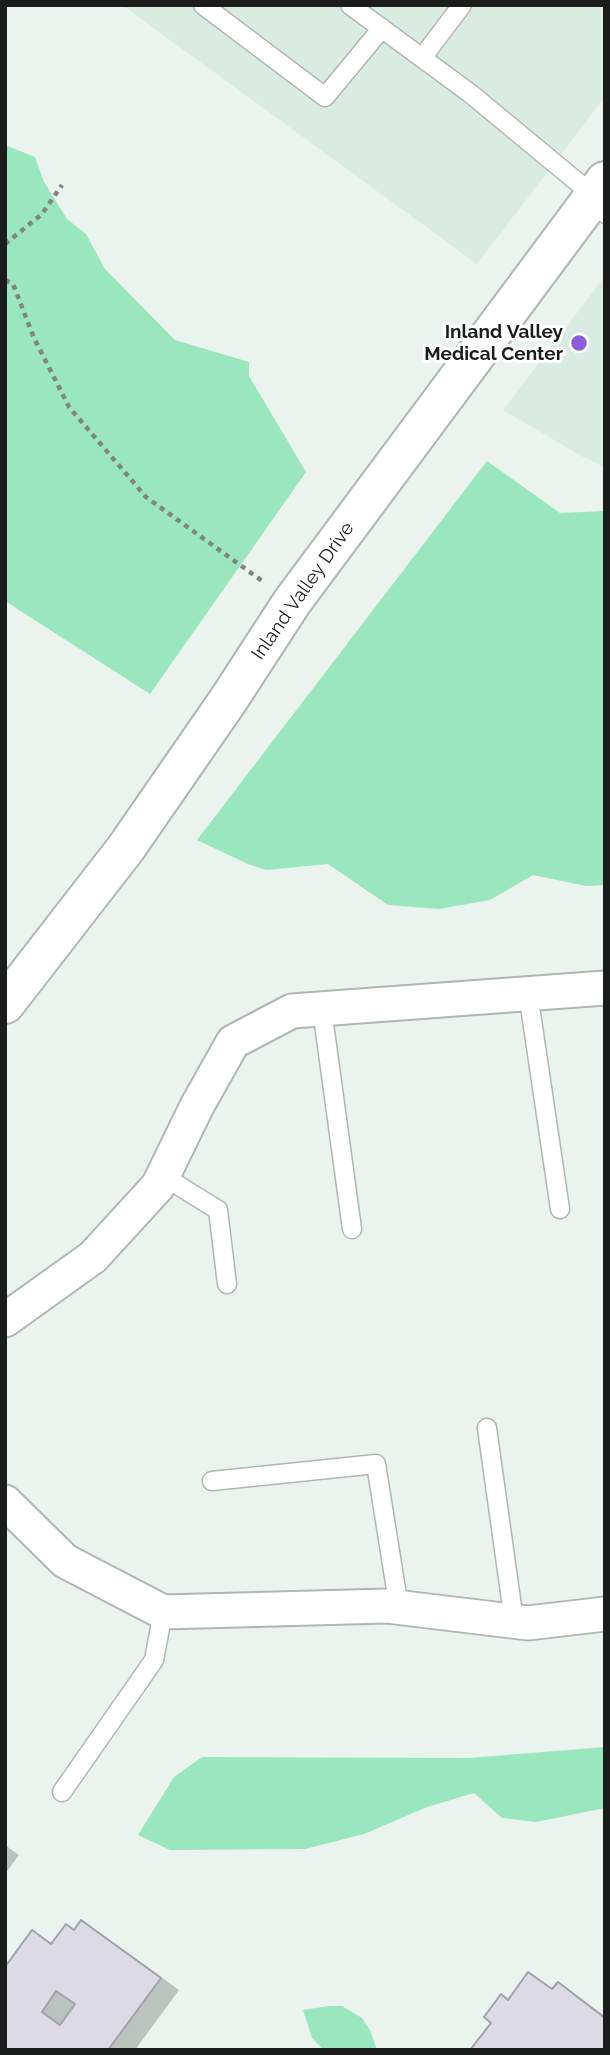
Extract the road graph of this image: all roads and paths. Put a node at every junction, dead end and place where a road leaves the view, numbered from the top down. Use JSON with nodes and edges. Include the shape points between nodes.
{"nodes":[{"id":1,"x":203,"y":5,"type":"edge"},
{"id":2,"x":350,"y":5,"type":"edge"},
{"id":3,"x":462,"y":5,"type":"edge"},
{"id":4,"x":382,"y":28,"type":"junction"},
{"id":5,"x":422,"y":58,"type":"junction"},
{"id":6,"x":62,"y":185,"type":"dead end"},
{"id":7,"x":602,"y":197,"type":"edge"},
{"id":8,"x":5,"y":244,"type":"edge"},
{"id":9,"x":5,"y":280,"type":"edge"},
{"id":10,"x":292,"y":602,"type":"junction"},
{"id":11,"x":605,"y":988,"type":"edge"},
{"id":12,"x":528,"y":993,"type":"junction"},
{"id":13,"x":5,"y":1004,"type":"edge"},
{"id":14,"x":322,"y":1009,"type":"junction"},
{"id":15,"x":163,"y":1176,"type":"junction"},
{"id":16,"x":560,"y":1209,"type":"dead end"},
{"id":17,"x":352,"y":1229,"type":"dead end"},
{"id":18,"x":227,"y":1284,"type":"dead end"},
{"id":19,"x":5,"y":1320,"type":"edge"},
{"id":20,"x":487,"y":1429,"type":"dead end"},
{"id":21,"x":212,"y":1481,"type":"dead end"},
{"id":22,"x":5,"y":1502,"type":"edge"},
{"id":23,"x":399,"y":1608,"type":"junction"},
{"id":24,"x":163,"y":1612,"type":"junction"},
{"id":25,"x":605,"y":1614,"type":"edge"},
{"id":26,"x":514,"y":1621,"type":"junction"},
{"id":27,"x":62,"y":1792,"type":"dead end"}],
"edges":[{"from":1,"to":4,"type":"lane","via":[[325,97]]},
{"from":2,"to":4,"type":"lane"},
{"from":3,"to":5,"type":"lane"},
{"from":4,"to":5,"type":"lane"},
{"from":5,"to":7,"type":"lane"},
{"from":6,"to":8,"type":"path","via":[[42,214]]},
{"from":7,"to":10,"type":"street","name":"Inland Valley Drive"},
{"from":9,"to":10,"type":"path","via":[[13,284],[69,407],[146,497]]},
{"from":10,"to":13,"type":"street","name":"Inland Valley Drive","via":[[126,848]]},
{"from":11,"to":12,"type":"street"},
{"from":12,"to":14,"type":"street"},
{"from":12,"to":16,"type":"lane"},
{"from":14,"to":15,"type":"street","via":[[292,1011],[233,1042]]},
{"from":14,"to":17,"type":"lane"},
{"from":15,"to":18,"type":"lane","via":[[218,1210]]},
{"from":15,"to":19,"type":"street","via":[[93,1257]]},
{"from":20,"to":26,"type":"lane"},
{"from":21,"to":23,"type":"lane","via":[[376,1464]]},
{"from":22,"to":24,"type":"street","via":[[65,1561]]},
{"from":23,"to":24,"type":"street"},
{"from":23,"to":26,"type":"street"},
{"from":24,"to":27,"type":"lane","via":[[154,1660]]},
{"from":25,"to":26,"type":"street"}]}
